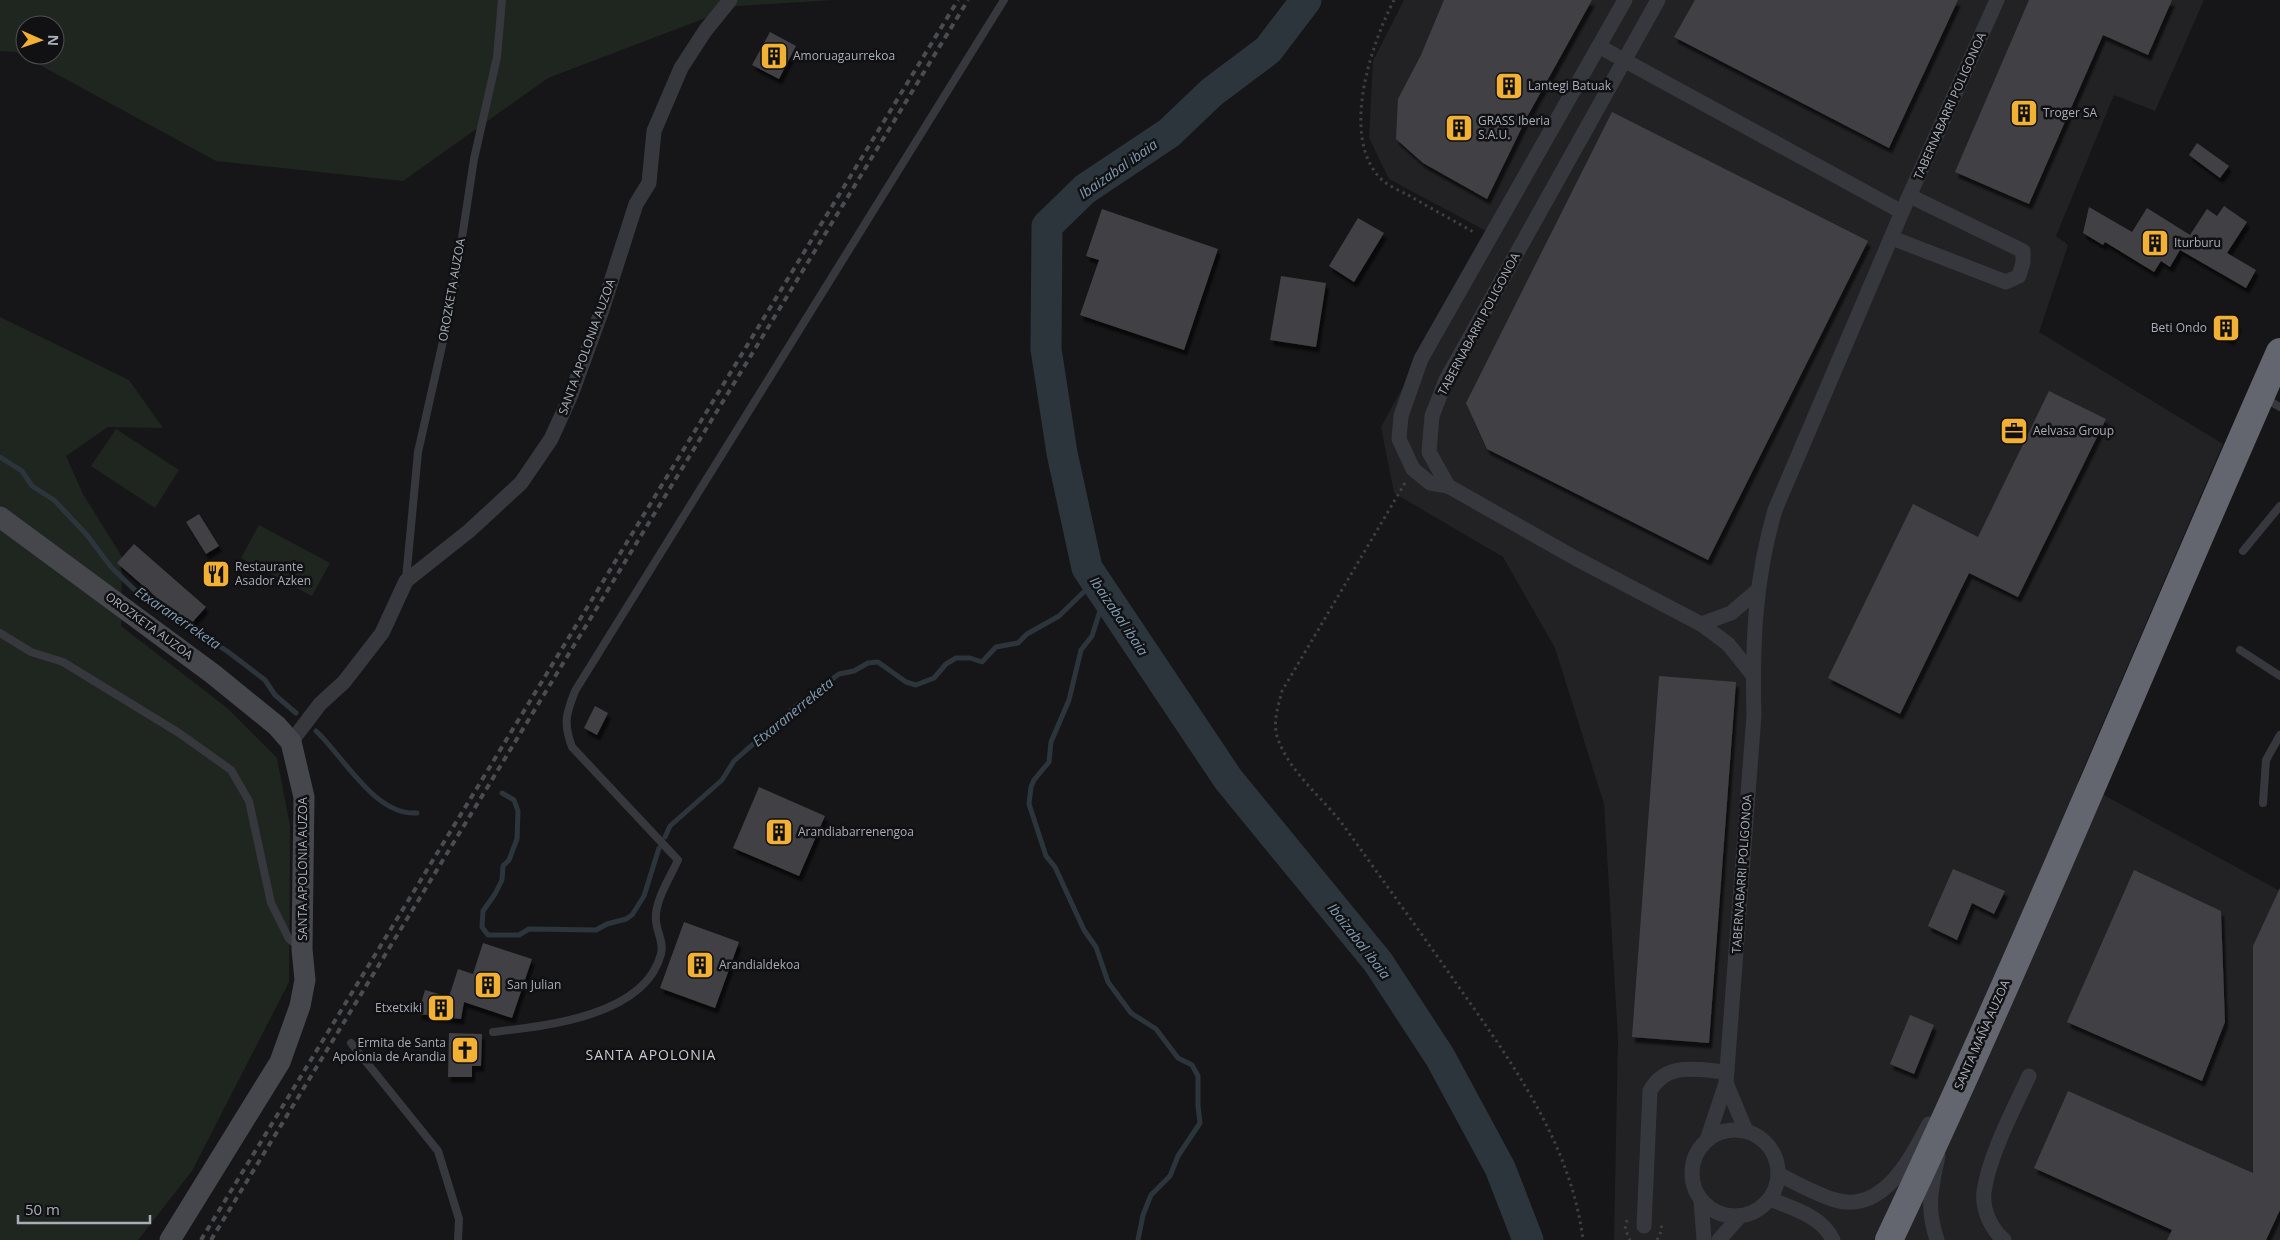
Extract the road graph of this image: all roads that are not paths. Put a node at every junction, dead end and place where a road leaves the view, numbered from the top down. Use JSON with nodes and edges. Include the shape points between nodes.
{"nodes":[{"id":1,"x":502,"y":0,"type":"edge"},
{"id":2,"x":730,"y":0,"type":"edge"},
{"id":3,"x":1004,"y":0,"type":"edge"},
{"id":4,"x":1625,"y":0,"type":"edge"},
{"id":5,"x":1658,"y":0,"type":"edge"},
{"id":6,"x":1997,"y":0,"type":"edge"},
{"id":7,"x":1600,"y":47,"type":"junction"},
{"id":8,"x":1625,"y":61,"type":"junction"},
{"id":9,"x":1910,"y":196,"type":"junction"},
{"id":10,"x":1902,"y":212,"type":"junction"},
{"id":11,"x":1892,"y":238,"type":"junction"},
{"id":12,"x":2280,"y":352,"type":"edge"},
{"id":13,"x":2270,"y":402,"type":"edge"},
{"id":14,"x":1448,"y":486,"type":"junction"},
{"id":15,"x":2280,"y":506,"type":"edge"},
{"id":16,"x":0,"y":517,"type":"edge"},
{"id":17,"x":2243,"y":551,"type":"dead end"},
{"id":18,"x":406,"y":581,"type":"junction"},
{"id":19,"x":1757,"y":591,"type":"junction"},
{"id":20,"x":1701,"y":624,"type":"junction"},
{"id":21,"x":0,"y":633,"type":"edge"},
{"id":22,"x":2240,"y":650,"type":"dead end"},
{"id":23,"x":1753,"y":675,"type":"junction"},
{"id":24,"x":2280,"y":676,"type":"edge"},
{"id":25,"x":2280,"y":735,"type":"edge"},
{"id":26,"x":291,"y":742,"type":"junction"},
{"id":27,"x":2263,"y":803,"type":"dead end"},
{"id":28,"x":302,"y":949,"type":"junction"},
{"id":29,"x":2016,"y":959,"type":"junction"},
{"id":30,"x":493,"y":1032,"type":"dead end"},
{"id":31,"x":351,"y":1043,"type":"dead end"},
{"id":32,"x":2029,"y":1076,"type":"dead end"},
{"id":33,"x":1726,"y":1078,"type":"junction"},
{"id":34,"x":1948,"y":1110,"type":"junction"},
{"id":35,"x":1746,"y":1131,"type":"junction"},
{"id":36,"x":1707,"y":1140,"type":"junction"},
{"id":37,"x":1778,"y":1174,"type":"junction"},
{"id":38,"x":1770,"y":1199,"type":"junction"},
{"id":39,"x":1702,"y":1201,"type":"junction"},
{"id":40,"x":1740,"y":1216,"type":"junction"},
{"id":41,"x":1644,"y":1226,"type":"dead end"},
{"id":42,"x":170,"y":1240,"type":"edge"},
{"id":43,"x":458,"y":1240,"type":"edge"},
{"id":44,"x":1704,"y":1240,"type":"edge"},
{"id":45,"x":1718,"y":1240,"type":"edge"},
{"id":46,"x":1833,"y":1240,"type":"edge"},
{"id":47,"x":1889,"y":1240,"type":"edge"},
{"id":48,"x":1937,"y":1240,"type":"edge"},
{"id":49,"x":2004,"y":1240,"type":"edge"}],
"edges":[{"from":1,"to":18,"type":"lane","name":"OROZKETA AUZOA","via":[[497,57],[474,159],[453,296],[418,452]]},
{"from":2,"to":18,"type":"street","name":"SANTA APOLONIA AUZOA","via":[[680,68],[654,131],[648,183],[636,204],[602,310],[551,439],[521,483],[469,531]]},
{"from":3,"to":30,"type":"lane","via":[[575,691],[566,713],[566,730],[572,747],[678,860],[657,909],[656,922],[662,938],[661,954],[653,974],[642,987],[589,1015]]},
{"from":4,"to":7,"type":"street"},
{"from":5,"to":8,"type":"street","name":"TABERNABARRI POLIGONOA"},
{"from":6,"to":9,"type":"street","name":"TABERNABARRI POLIGONOA"},
{"from":7,"to":8,"type":"street"},
{"from":7,"to":14,"type":"street","via":[[1421,358],[1401,416],[1399,439],[1413,469],[1430,483]]},
{"from":8,"to":10,"type":"street"},
{"from":8,"to":14,"type":"street","name":"TABERNABARRI POLIGONOA","via":[[1446,380],[1432,416],[1428,452]]},
{"from":9,"to":10,"type":"street","name":"TABERNABARRI POLIGONOA"},
{"from":9,"to":11,"type":"street","via":[[2022,251],[2019,276],[2006,282]]},
{"from":10,"to":11,"type":"street","name":"TABERNABARRI POLIGONOA"},
{"from":11,"to":19,"type":"street","name":"TABERNABARRI POLIGONOA","via":[[1775,510],[1764,546]]},
{"from":12,"to":13,"type":"highway","name":"SANTA MAÑA AUZOA"},
{"from":13,"to":29,"type":"highway","name":"SANTA MAÑA AUZOA"},
{"from":14,"to":20,"type":"street","name":"TABERNABARRI POLIGONOA","via":[[1576,559]]},
{"from":15,"to":17,"type":"lane"},
{"from":16,"to":26,"type":"street","name":"OROZKETA AUZOA","via":[[213,674],[277,726]]},
{"from":18,"to":26,"type":"street","name":"SANTA APOLONIA AUZOA","via":[[382,634]]},
{"from":19,"to":20,"type":"street","via":[[1730,613]]},
{"from":19,"to":23,"type":"street","name":"TABERNABARRI POLIGONOA"},
{"from":20,"to":23,"type":"street","name":"TABERNABARRI POLIGONOA","via":[[1728,644]]},
{"from":21,"to":28,"type":"lane","name":"SANTA APOLONIA AUZOA","via":[[31,652],[63,662],[179,733],[231,770],[249,801],[271,903],[289,939]]},
{"from":22,"to":24,"type":"lane"},
{"from":23,"to":33,"type":"street","name":"TABERNABARRI POLIGONOA","via":[[1754,715]]},
{"from":25,"to":27,"type":"lane","via":[[2266,760]]},
{"from":26,"to":28,"type":"street","name":"SANTA APOLONIA AUZOA","via":[[304,797]]},
{"from":28,"to":42,"type":"street","name":"SANTA APOLONIA AUZOA","via":[[305,980],[300,1006],[280,1062]]},
{"from":29,"to":34,"type":"highway","name":"SANTA MAÑA AUZOA"},
{"from":29,"to":37,"type":"street","via":[[1910,1160],[1886,1189],[1853,1201],[1836,1200]]},
{"from":31,"to":43,"type":"lane","via":[[438,1151],[459,1219]]},
{"from":32,"to":49,"type":"street","via":[[1997,1146],[1984,1192],[1986,1216]]},
{"from":33,"to":35,"type":"street"},
{"from":33,"to":36,"type":"street"},
{"from":33,"to":41,"type":"street","via":[[1678,1070],[1662,1075],[1650,1091]]},
{"from":34,"to":47,"type":"highway","name":"SANTA MAÑA AUZOA"},
{"from":34,"to":48,"type":"street","name":"SANTA MAÑA AUZOA","via":[[1931,1188],[1930,1218]]},
{"from":35,"to":36,"type":"street","via":[[1732,1130]]},
{"from":35,"to":37,"type":"street","via":[[1770,1147]]},
{"from":36,"to":39,"type":"street","via":[[1693,1162],[1692,1176]]},
{"from":37,"to":38,"type":"street"},
{"from":38,"to":40,"type":"street","via":[[1761,1208]]},
{"from":38,"to":46,"type":"street","via":[[1805,1213],[1830,1233]]},
{"from":39,"to":40,"type":"street","via":[[1724,1215]]},
{"from":39,"to":44,"type":"street"},
{"from":40,"to":45,"type":"street"}]}
